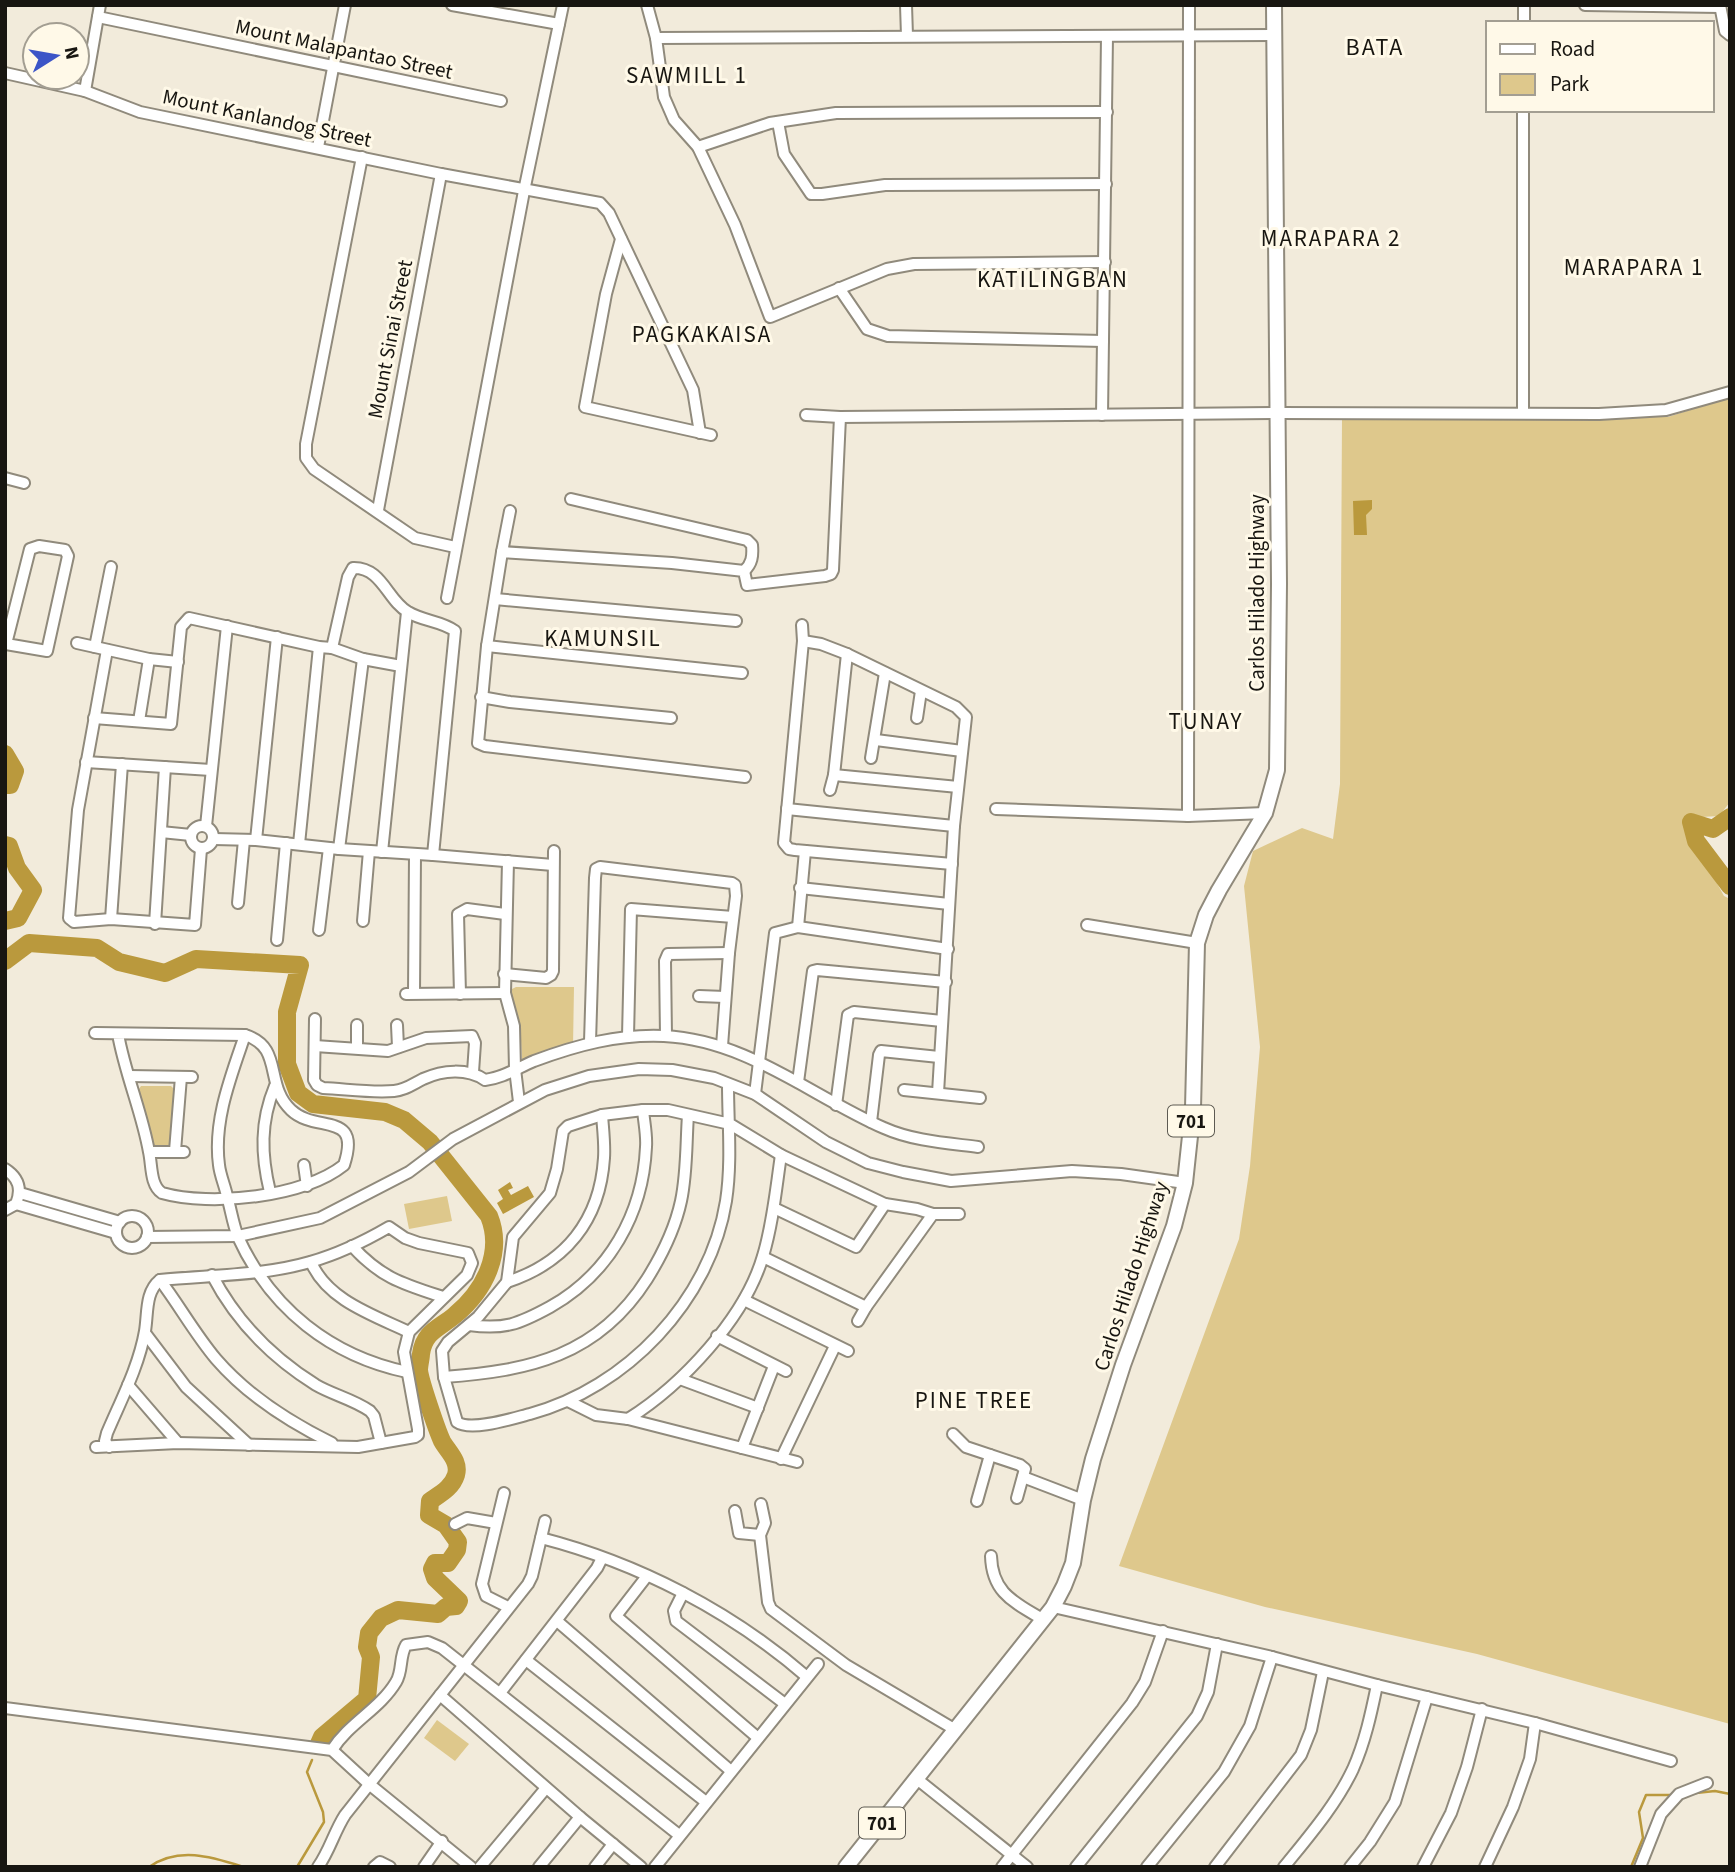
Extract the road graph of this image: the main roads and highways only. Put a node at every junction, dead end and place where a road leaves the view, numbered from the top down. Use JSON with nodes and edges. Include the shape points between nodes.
{"nodes":[{"id":1,"x":1274,"y":5,"type":"edge"},
{"id":2,"x":846,"y":1867,"type":"edge"}],
"edges":[{"from":1,"to":2,"type":"main road","name":"Carlos Hilado Highway","number":"701","via":[[1277,770],[1265,813],[1219,890],[1197,943],[1185,1182],[1093,1460],[1073,1563],[1064,1586],[1053,1606]]}]}
